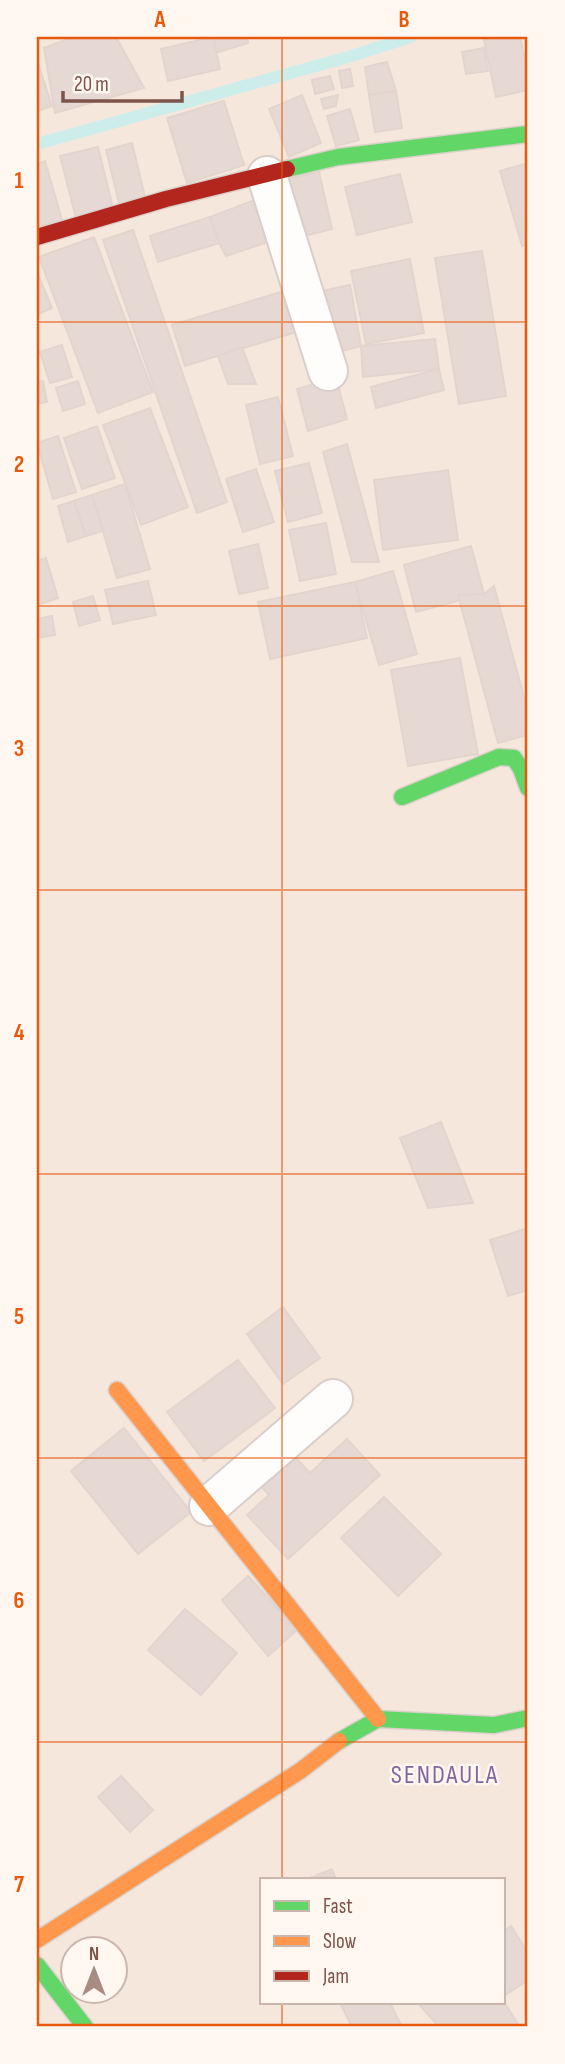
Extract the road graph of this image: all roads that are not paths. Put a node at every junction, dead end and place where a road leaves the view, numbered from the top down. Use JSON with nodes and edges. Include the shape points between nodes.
{"nodes":[{"id":1,"x":528,"y":134,"type":"edge"},
{"id":2,"x":267,"y":176,"type":"junction"},
{"id":3,"x":37,"y":237,"type":"edge"},
{"id":4,"x":328,"y":371,"type":"dead end"},
{"id":5,"x":528,"y":788,"type":"edge"},
{"id":6,"x":402,"y":797,"type":"dead end"},
{"id":7,"x":117,"y":1390,"type":"dead end"},
{"id":8,"x":333,"y":1399,"type":"dead end"},
{"id":9,"x":209,"y":1506,"type":"junction"},
{"id":10,"x":528,"y":1718,"type":"edge"},
{"id":11,"x":378,"y":1719,"type":"junction"},
{"id":12,"x":37,"y":1940,"type":"edge"},
{"id":13,"x":37,"y":1965,"type":"edge"},
{"id":14,"x":85,"y":2027,"type":"edge"}],
"edges":[{"from":1,"to":2,"type":"street","via":[[338,157]]},
{"from":2,"to":3,"type":"street","via":[[166,199]]},
{"from":2,"to":4,"type":"street"},
{"from":5,"to":6,"type":"street","via":[[514,758],[499,757]]},
{"from":7,"to":9,"type":"street"},
{"from":8,"to":9,"type":"street"},
{"from":9,"to":11,"type":"street"},
{"from":10,"to":11,"type":"street","via":[[494,1725]]},
{"from":11,"to":12,"type":"street"},
{"from":13,"to":14,"type":"street"}]}
